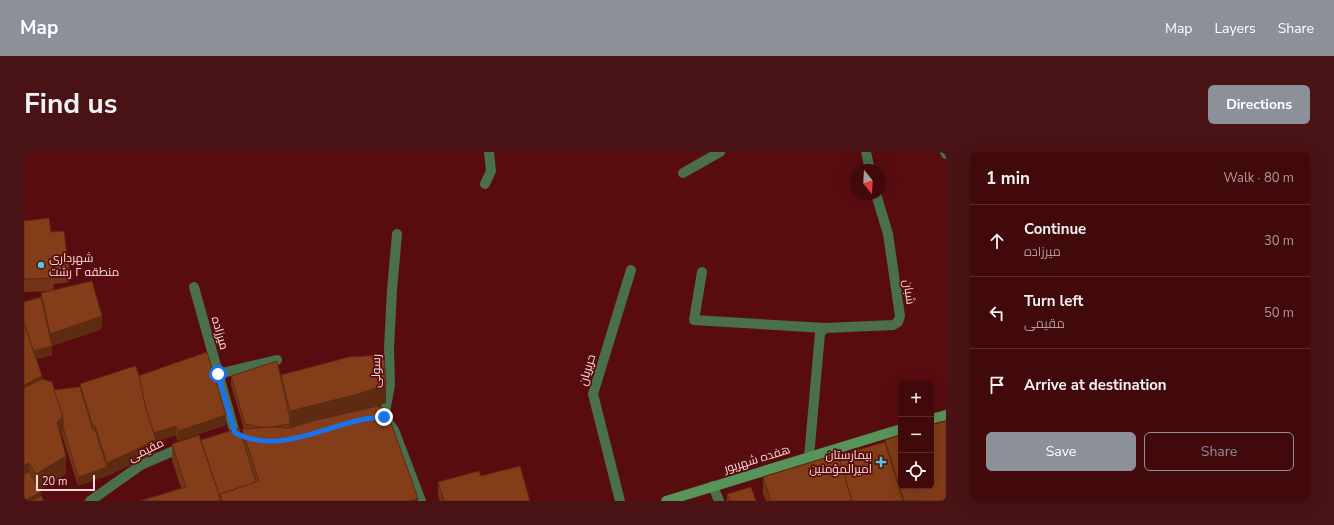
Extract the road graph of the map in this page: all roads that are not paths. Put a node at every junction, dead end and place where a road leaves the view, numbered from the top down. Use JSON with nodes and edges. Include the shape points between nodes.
{"nodes":[{"id":1,"x":489,"y":152,"type":"edge"},
{"id":2,"x":720,"y":152,"type":"edge"},
{"id":3,"x":866,"y":152,"type":"edge"},
{"id":4,"x":869,"y":164,"type":"edge"},
{"id":5,"x":683,"y":173,"type":"dead end"},
{"id":6,"x":485,"y":184,"type":"dead end"},
{"id":7,"x":878,"y":200,"type":"edge"},
{"id":8,"x":397,"y":234,"type":"dead end"},
{"id":9,"x":631,"y":270,"type":"dead end"},
{"id":10,"x":702,"y":272,"type":"dead end"},
{"id":11,"x":194,"y":287,"type":"dead end"},
{"id":12,"x":824,"y":328,"type":"junction"},
{"id":13,"x":277,"y":360,"type":"edge"},
{"id":14,"x":218,"y":374,"type":"junction"},
{"id":15,"x":946,"y":414,"type":"edge"},
{"id":16,"x":934,"y":418,"type":"edge"},
{"id":17,"x":898,"y":430,"type":"edge"},
{"id":18,"x":246,"y":439,"type":"edge"},
{"id":19,"x":192,"y":444,"type":"edge"},
{"id":20,"x":809,"y":458,"type":"junction"},
{"id":21,"x":713,"y":486,"type":"junction"},
{"id":22,"x":90,"y":501,"type":"edge"},
{"id":23,"x":421,"y":501,"type":"edge"},
{"id":24,"x":620,"y":501,"type":"edge"},
{"id":25,"x":666,"y":501,"type":"edge"},
{"id":26,"x":719,"y":501,"type":"edge"}],
"edges":[{"from":1,"to":6,"type":"street","via":[[492,171]]},
{"from":2,"to":5,"type":"street"},
{"from":3,"to":4,"type":"street"},
{"from":7,"to":12,"type":"street","name":"شبان","via":[[888,234],[900,316],[898,322],[893,325]]},
{"from":8,"to":23,"type":"street","name":"رسولی","via":[[389,349],[390,385],[380,418],[394,430]]},
{"from":9,"to":24,"type":"street","name":"حریریان","via":[[593,394]]},
{"from":10,"to":12,"type":"street","name":"شبان","via":[[694,320]]},
{"from":11,"to":14,"type":"street","name":"میرزاده"},
{"from":12,"to":20,"type":"street","via":[[820,332]]},
{"from":13,"to":14,"type":"street"},
{"from":14,"to":18,"type":"street","name":"میرزاده","via":[[231,434]]},
{"from":15,"to":16,"type":"main road"},
{"from":17,"to":20,"type":"main road","name":"هفده شهریور"},
{"from":19,"to":22,"type":"street","name":"مقیمی","via":[[141,465]]},
{"from":20,"to":21,"type":"main road","name":"هفده شهریور"},
{"from":21,"to":25,"type":"main road","name":"هفده شهریور"},
{"from":21,"to":26,"type":"street"}]}
